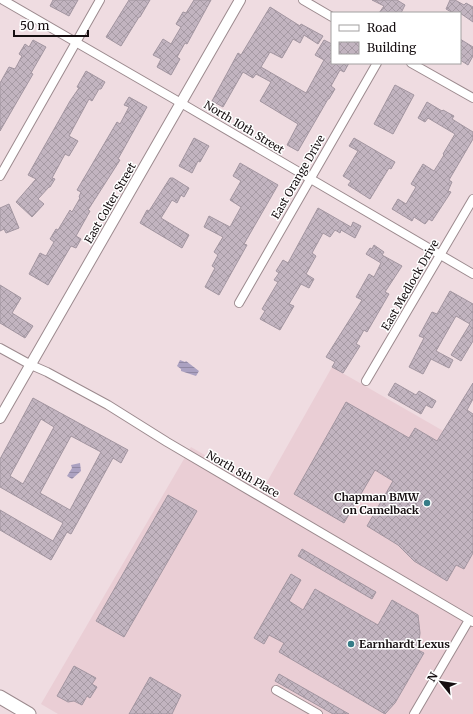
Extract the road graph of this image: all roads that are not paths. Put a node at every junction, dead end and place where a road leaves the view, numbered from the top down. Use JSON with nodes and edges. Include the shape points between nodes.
{"nodes":[{"id":1,"x":3,"y":0,"type":"edge"},
{"id":2,"x":100,"y":0,"type":"edge"},
{"id":3,"x":240,"y":0,"type":"edge"},
{"id":4,"x":303,"y":0,"type":"edge"},
{"id":5,"x":331,"y":16,"type":"edge"},
{"id":6,"x":76,"y":42,"type":"junction"},
{"id":7,"x":376,"y":64,"type":"edge"},
{"id":8,"x":413,"y":64,"type":"edge"},
{"id":9,"x":473,"y":98,"type":"edge"},
{"id":10,"x":181,"y":103,"type":"junction"},
{"id":11,"x":0,"y":176,"type":"edge"},
{"id":12,"x":310,"y":179,"type":"junction"},
{"id":13,"x":473,"y":199,"type":"edge"},
{"id":14,"x":440,"y":255,"type":"junction"},
{"id":15,"x":473,"y":274,"type":"edge"},
{"id":16,"x":239,"y":303,"type":"dead end"},
{"id":17,"x":0,"y":348,"type":"edge"},
{"id":18,"x":31,"y":365,"type":"junction"},
{"id":19,"x":366,"y":381,"type":"dead end"},
{"id":20,"x":0,"y":418,"type":"edge"},
{"id":21,"x":471,"y":621,"type":"edge"},
{"id":22,"x":276,"y":690,"type":"dead end"},
{"id":23,"x":0,"y":697,"type":"edge"},
{"id":24,"x":29,"y":714,"type":"edge"},
{"id":25,"x":318,"y":714,"type":"edge"},
{"id":26,"x":414,"y":714,"type":"edge"}],
"edges":[{"from":1,"to":6,"type":"street","name":"North 10th Street"},
{"from":2,"to":6,"type":"street"},
{"from":3,"to":10,"type":"street","name":"East Colter Street"},
{"from":4,"to":5,"type":"street"},
{"from":6,"to":10,"type":"street","name":"North 10th Street"},
{"from":6,"to":11,"type":"street"},
{"from":7,"to":12,"type":"street","name":"East Orange Drive"},
{"from":8,"to":9,"type":"street"},
{"from":10,"to":12,"type":"street","name":"North 10th Street"},
{"from":10,"to":18,"type":"street","name":"East Colter Street"},
{"from":12,"to":14,"type":"street","name":"North 10th Street"},
{"from":12,"to":16,"type":"street","name":"East Orange Drive"},
{"from":13,"to":14,"type":"street","name":"East Medlock Drive"},
{"from":14,"to":15,"type":"street","name":"North 10th Street"},
{"from":14,"to":19,"type":"street","name":"East Medlock Drive"},
{"from":17,"to":18,"type":"street","name":"North 8th Place"},
{"from":18,"to":20,"type":"street","name":"East Colter Street"},
{"from":18,"to":21,"type":"street","name":"North 8th Place","via":[[108,405]]},
{"from":21,"to":26,"type":"street"},
{"from":22,"to":25,"type":"street"},
{"from":23,"to":24,"type":"main road"}]}
